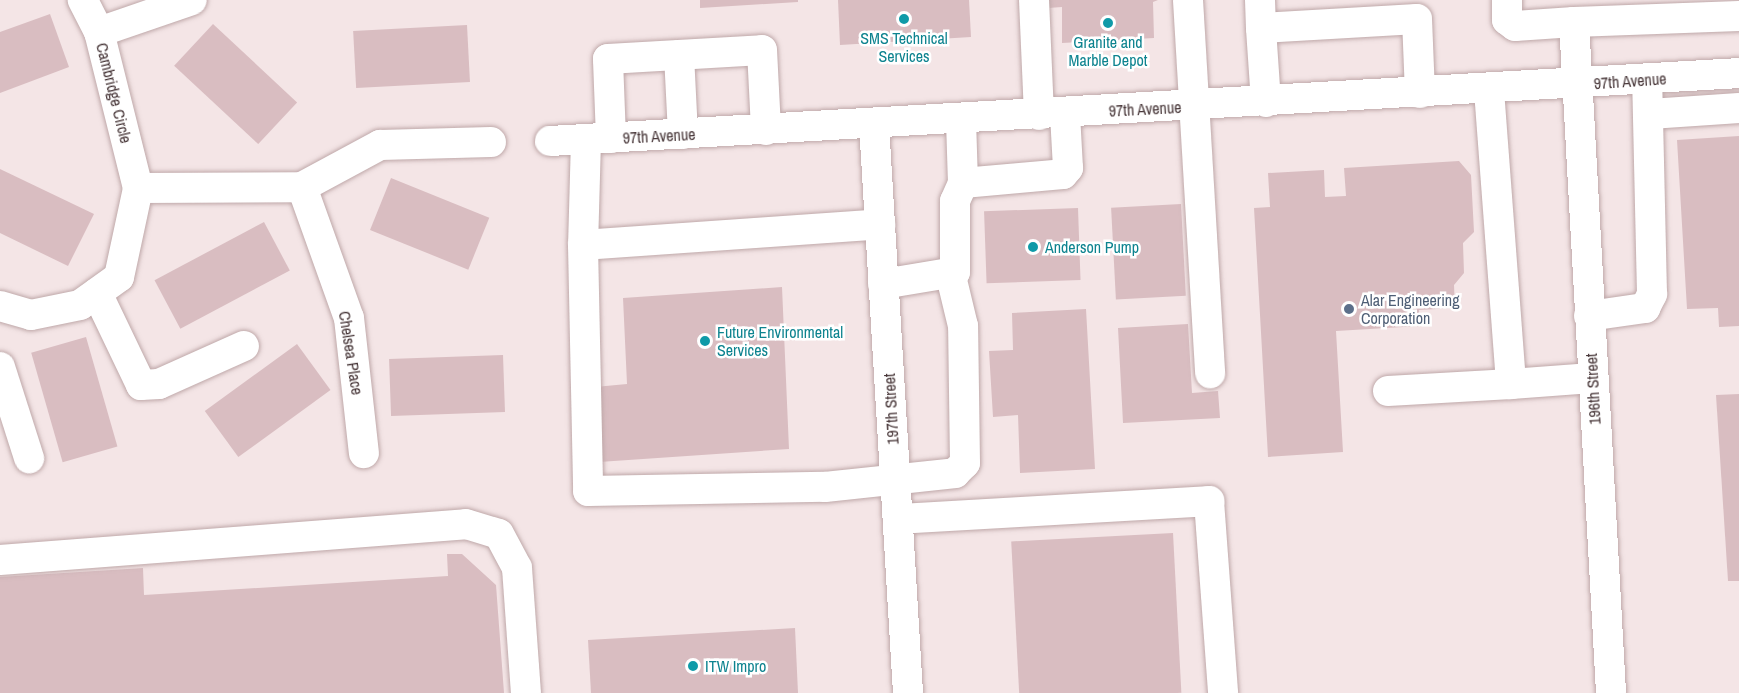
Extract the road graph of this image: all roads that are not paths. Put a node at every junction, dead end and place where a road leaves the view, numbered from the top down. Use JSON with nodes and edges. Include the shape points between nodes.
{"nodes":[{"id":1,"x":83,"y":0,"type":"edge"},
{"id":2,"x":192,"y":0,"type":"edge"},
{"id":3,"x":1034,"y":0,"type":"edge"},
{"id":4,"x":1188,"y":0,"type":"edge"},
{"id":5,"x":1506,"y":0,"type":"edge"},
{"id":6,"x":1417,"y":10,"type":"edge"},
{"id":7,"x":1261,"y":14,"type":"edge"},
{"id":8,"x":1739,"y":15,"type":"edge"},
{"id":9,"x":1574,"y":22,"type":"junction"},
{"id":10,"x":99,"y":32,"type":"junction"},
{"id":11,"x":679,"y":55,"type":"junction"},
{"id":12,"x":1739,"y":73,"type":"edge"},
{"id":13,"x":1647,"y":79,"type":"junction"},
{"id":14,"x":1575,"y":85,"type":"junction"},
{"id":15,"x":1489,"y":90,"type":"junction"},
{"id":16,"x":1420,"y":93,"type":"junction"},
{"id":17,"x":1266,"y":102,"type":"junction"},
{"id":18,"x":1195,"y":106,"type":"junction"},
{"id":19,"x":1739,"y":108,"type":"edge"},
{"id":20,"x":1052,"y":114,"type":"junction"},
{"id":21,"x":1650,"y":114,"type":"junction"},
{"id":22,"x":961,"y":120,"type":"junction"},
{"id":23,"x":874,"y":124,"type":"junction"},
{"id":24,"x":766,"y":130,"type":"junction"},
{"id":25,"x":682,"y":134,"type":"junction"},
{"id":26,"x":598,"y":139,"type":"junction"},
{"id":27,"x":550,"y":141,"type":"dead end"},
{"id":28,"x":491,"y":142,"type":"dead end"},
{"id":29,"x":963,"y":183,"type":"junction"},
{"id":30,"x":302,"y":187,"type":"junction"},
{"id":31,"x":138,"y":188,"type":"junction"},
{"id":32,"x":880,"y":224,"type":"junction"},
{"id":33,"x":583,"y":245,"type":"junction"},
{"id":34,"x":951,"y":276,"type":"junction"},
{"id":35,"x":883,"y":284,"type":"junction"},
{"id":36,"x":97,"y":293,"type":"junction"},
{"id":37,"x":0,"y":306,"type":"edge"},
{"id":38,"x":1588,"y":316,"type":"junction"},
{"id":39,"x":244,"y":346,"type":"dead end"},
{"id":40,"x":0,"y":366,"type":"edge"},
{"id":41,"x":1210,"y":373,"type":"dead end"},
{"id":42,"x":1592,"y":378,"type":"junction"},
{"id":43,"x":1511,"y":384,"type":"junction"},
{"id":44,"x":1388,"y":391,"type":"dead end"},
{"id":45,"x":364,"y":453,"type":"dead end"},
{"id":46,"x":29,"y":458,"type":"dead end"},
{"id":47,"x":895,"y":480,"type":"junction"},
{"id":48,"x":898,"y":519,"type":"junction"},
{"id":49,"x":0,"y":560,"type":"edge"},
{"id":50,"x":526,"y":693,"type":"edge"},
{"id":51,"x":908,"y":693,"type":"edge"},
{"id":52,"x":1223,"y":693,"type":"edge"},
{"id":53,"x":1611,"y":693,"type":"edge"}],
"edges":[{"from":1,"to":10,"type":"street","name":"Cambridge Circle"},
{"from":2,"to":10,"type":"street"},
{"from":3,"to":20,"type":"street"},
{"from":4,"to":18,"type":"street"},
{"from":5,"to":9,"type":"street","via":[[1508,20],[1515,26]]},
{"from":6,"to":7,"type":"street"},
{"from":6,"to":16,"type":"street"},
{"from":7,"to":17,"type":"street"},
{"from":8,"to":9,"type":"street"},
{"from":9,"to":14,"type":"street","name":"196th Street"},
{"from":10,"to":31,"type":"street","name":"Cambridge Circle"},
{"from":11,"to":24,"type":"street","via":[[762,50]]},
{"from":11,"to":25,"type":"street"},
{"from":11,"to":26,"type":"street","via":[[608,59]]},
{"from":12,"to":13,"type":"street","name":"97th Avenue"},
{"from":13,"to":14,"type":"street","name":"97th Avenue"},
{"from":13,"to":21,"type":"street"},
{"from":14,"to":15,"type":"street","name":"97th Avenue"},
{"from":14,"to":38,"type":"street","name":"196th Street"},
{"from":15,"to":16,"type":"street","name":"97th Avenue"},
{"from":15,"to":43,"type":"street"},
{"from":16,"to":17,"type":"street","name":"97th Avenue"},
{"from":17,"to":18,"type":"street","name":"97th Avenue"},
{"from":18,"to":20,"type":"street","name":"97th Avenue"},
{"from":18,"to":41,"type":"street"},
{"from":19,"to":21,"type":"street"},
{"from":20,"to":22,"type":"street","name":"97th Avenue"},
{"from":20,"to":29,"type":"street","via":[[1068,168],[1063,174]]},
{"from":21,"to":38,"type":"street","via":[[1652,294],[1645,308]]},
{"from":22,"to":23,"type":"street","name":"97th Avenue"},
{"from":22,"to":29,"type":"street"},
{"from":23,"to":24,"type":"street","name":"97th Avenue"},
{"from":23,"to":32,"type":"street","name":"197th Street"},
{"from":24,"to":25,"type":"street","name":"97th Avenue"},
{"from":25,"to":26,"type":"street","name":"97th Avenue"},
{"from":26,"to":27,"type":"street","name":"97th Avenue"},
{"from":26,"to":33,"type":"street"},
{"from":28,"to":30,"type":"street","via":[[380,145]]},
{"from":29,"to":34,"type":"street","via":[[956,191],[958,262]]},
{"from":30,"to":31,"type":"street"},
{"from":30,"to":45,"type":"street","name":"Chelsea Place","via":[[349,318]]},
{"from":31,"to":36,"type":"street","via":[[119,277]]},
{"from":32,"to":33,"type":"street"},
{"from":32,"to":35,"type":"street","name":"197th Street"},
{"from":33,"to":47,"type":"street","via":[[588,491],[825,487]]},
{"from":34,"to":35,"type":"street"},
{"from":34,"to":47,"type":"street","via":[[963,326],[965,463],[942,478]]},
{"from":35,"to":47,"type":"street","name":"197th Street"},
{"from":36,"to":37,"type":"street","via":[[80,305],[31,315]]},
{"from":36,"to":39,"type":"street","via":[[141,385],[159,384]]},
{"from":38,"to":42,"type":"street","name":"196th Street"},
{"from":40,"to":46,"type":"street"},
{"from":42,"to":43,"type":"street"},
{"from":42,"to":53,"type":"street","name":"196th Street"},
{"from":43,"to":44,"type":"street"},
{"from":47,"to":48,"type":"street","name":"197th Street"},
{"from":48,"to":51,"type":"street","name":"197th Street"},
{"from":48,"to":52,"type":"street","via":[[1209,501]]},
{"from":49,"to":50,"type":"street","via":[[466,524],[499,534],[517,568]]}]}
